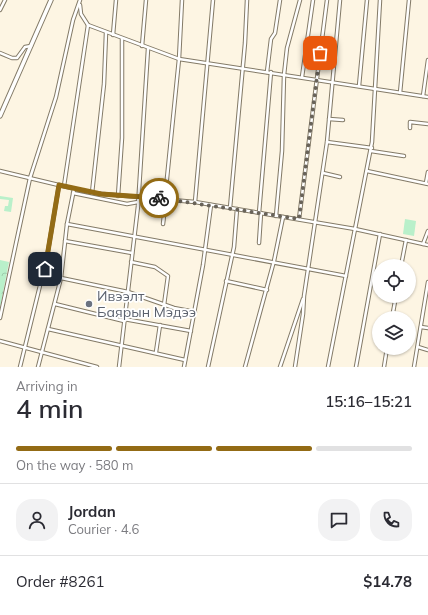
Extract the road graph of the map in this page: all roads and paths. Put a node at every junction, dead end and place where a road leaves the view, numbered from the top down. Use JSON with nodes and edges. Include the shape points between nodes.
{"nodes":[{"id":1,"x":5,"y":0,"type":"edge"},
{"id":2,"x":51,"y":0,"type":"edge"},
{"id":3,"x":80,"y":0,"type":"edge"},
{"id":4,"x":116,"y":0,"type":"edge"},
{"id":5,"x":146,"y":0,"type":"edge"},
{"id":6,"x":182,"y":0,"type":"edge"},
{"id":7,"x":213,"y":0,"type":"edge"},
{"id":8,"x":247,"y":0,"type":"edge"},
{"id":9,"x":280,"y":0,"type":"edge"},
{"id":10,"x":300,"y":0,"type":"edge"},
{"id":11,"x":314,"y":0,"type":"edge"},
{"id":12,"x":327,"y":0,"type":"edge"},
{"id":13,"x":340,"y":0,"type":"edge"},
{"id":14,"x":367,"y":0,"type":"edge"},
{"id":15,"x":380,"y":0,"type":"edge"},
{"id":16,"x":409,"y":0,"type":"edge"},
{"id":17,"x":80,"y":5,"type":"junction"},
{"id":18,"x":0,"y":10,"type":"edge"},
{"id":19,"x":88,"y":25,"type":"junction"},
{"id":20,"x":106,"y":32,"type":"junction"},
{"id":21,"x":113,"y":35,"type":"junction"},
{"id":22,"x":122,"y":38,"type":"junction"},
{"id":23,"x":31,"y":46,"type":"junction"},
{"id":24,"x":142,"y":46,"type":"junction"},
{"id":25,"x":148,"y":49,"type":"junction"},
{"id":26,"x":0,"y":53,"type":"edge"},
{"id":27,"x":179,"y":59,"type":"junction"},
{"id":28,"x":428,"y":60,"type":"edge"},
{"id":29,"x":208,"y":65,"type":"junction"},
{"id":30,"x":242,"y":68,"type":"junction"},
{"id":31,"x":269,"y":72,"type":"junction"},
{"id":32,"x":284,"y":74,"type":"junction"},
{"id":33,"x":302,"y":77,"type":"junction"},
{"id":34,"x":317,"y":80,"type":"junction"},
{"id":35,"x":332,"y":82,"type":"junction"},
{"id":36,"x":360,"y":86,"type":"junction"},
{"id":37,"x":376,"y":89,"type":"junction"},
{"id":38,"x":400,"y":93,"type":"junction"},
{"id":39,"x":423,"y":96,"type":"junction"},
{"id":40,"x":428,"y":97,"type":"edge"},
{"id":41,"x":0,"y":116,"type":"edge"},
{"id":42,"x":329,"y":119,"type":"junction"},
{"id":43,"x":343,"y":120,"type":"dead end"},
{"id":44,"x":428,"y":124,"type":"edge"},
{"id":45,"x":410,"y":128,"type":"dead end"},
{"id":46,"x":327,"y":142,"type":"junction"},
{"id":47,"x":371,"y":150,"type":"junction"},
{"id":48,"x":404,"y":156,"type":"dead end"},
{"id":49,"x":0,"y":171,"type":"edge"},
{"id":50,"x":367,"y":171,"type":"junction"},
{"id":51,"x":428,"y":172,"type":"edge"},
{"id":52,"x":323,"y":173,"type":"junction"},
{"id":53,"x":340,"y":177,"type":"dead end"},
{"id":54,"x":30,"y":178,"type":"junction"},
{"id":55,"x":427,"y":184,"type":"edge"},
{"id":56,"x":59,"y":185,"type":"junction"},
{"id":57,"x":64,"y":186,"type":"junction"},
{"id":58,"x":74,"y":189,"type":"junction"},
{"id":59,"x":73,"y":193,"type":"junction"},
{"id":60,"x":92,"y":193,"type":"junction"},
{"id":61,"x":118,"y":196,"type":"junction"},
{"id":62,"x":138,"y":197,"type":"junction"},
{"id":63,"x":165,"y":198,"type":"junction"},
{"id":64,"x":138,"y":202,"type":"junction"},
{"id":65,"x":195,"y":202,"type":"junction"},
{"id":66,"x":211,"y":205,"type":"junction"},
{"id":67,"x":230,"y":208,"type":"junction"},
{"id":68,"x":237,"y":209,"type":"junction"},
{"id":69,"x":260,"y":213,"type":"junction"},
{"id":70,"x":276,"y":216,"type":"junction"},
{"id":71,"x":283,"y":217,"type":"junction"},
{"id":72,"x":299,"y":219,"type":"junction"},
{"id":73,"x":316,"y":222,"type":"junction"},
{"id":74,"x":67,"y":224,"type":"junction"},
{"id":75,"x":163,"y":224,"type":"dead end"},
{"id":76,"x":355,"y":229,"type":"junction"},
{"id":77,"x":428,"y":231,"type":"edge"},
{"id":78,"x":380,"y":234,"type":"junction"},
{"id":79,"x":134,"y":237,"type":"junction"},
{"id":80,"x":406,"y":240,"type":"junction"},
{"id":81,"x":65,"y":241,"type":"junction"},
{"id":82,"x":259,"y":243,"type":"dead end"},
{"id":83,"x":423,"y":244,"type":"junction"},
{"id":84,"x":428,"y":245,"type":"edge"},
{"id":85,"x":205,"y":250,"type":"junction"},
{"id":86,"x":132,"y":253,"type":"junction"},
{"id":87,"x":232,"y":254,"type":"junction"},
{"id":88,"x":402,"y":259,"type":"edge"},
{"id":89,"x":274,"y":261,"type":"junction"},
{"id":90,"x":131,"y":262,"type":"junction"},
{"id":91,"x":309,"y":269,"type":"junction"},
{"id":92,"x":346,"y":276,"type":"junction"},
{"id":93,"x":61,"y":278,"type":"junction"},
{"id":94,"x":226,"y":281,"type":"junction"},
{"id":95,"x":428,"y":282,"type":"edge"},
{"id":96,"x":266,"y":290,"type":"junction"},
{"id":97,"x":128,"y":292,"type":"junction"},
{"id":98,"x":304,"y":296,"type":"junction"},
{"id":99,"x":427,"y":301,"type":"edge"},
{"id":100,"x":55,"y":304,"type":"junction"},
{"id":101,"x":164,"y":305,"type":"junction"},
{"id":102,"x":195,"y":312,"type":"junction"},
{"id":103,"x":0,"y":318,"type":"edge"},
{"id":104,"x":124,"y":320,"type":"junction"},
{"id":105,"x":160,"y":325,"type":"junction"},
{"id":106,"x":421,"y":327,"type":"junction"},
{"id":107,"x":428,"y":328,"type":"edge"},
{"id":108,"x":48,"y":329,"type":"junction"},
{"id":109,"x":191,"y":330,"type":"junction"},
{"id":110,"x":0,"y":341,"type":"edge"},
{"id":111,"x":121,"y":346,"type":"junction"},
{"id":112,"x":418,"y":347,"type":"junction"},
{"id":113,"x":25,"y":348,"type":"junction"},
{"id":114,"x":428,"y":350,"type":"edge"},
{"id":115,"x":42,"y":352,"type":"junction"},
{"id":116,"x":156,"y":352,"type":"junction"},
{"id":117,"x":386,"y":355,"type":"edge"},
{"id":118,"x":185,"y":360,"type":"junction"},
{"id":119,"x":20,"y":367,"type":"edge"},
{"id":120,"x":38,"y":367,"type":"edge"},
{"id":121,"x":96,"y":367,"type":"edge"},
{"id":122,"x":119,"y":367,"type":"edge"},
{"id":123,"x":184,"y":367,"type":"edge"},
{"id":124,"x":208,"y":367,"type":"edge"},
{"id":125,"x":245,"y":367,"type":"edge"},
{"id":126,"x":280,"y":367,"type":"edge"},
{"id":127,"x":295,"y":367,"type":"edge"},
{"id":128,"x":328,"y":367,"type":"edge"},
{"id":129,"x":356,"y":367,"type":"edge"},
{"id":130,"x":384,"y":367,"type":"edge"},
{"id":131,"x":414,"y":367,"type":"edge"}],
"edges":[{"from":1,"to":18,"type":"street"},
{"from":2,"to":23,"type":"main road"},
{"from":3,"to":17,"type":"street"},
{"from":4,"to":21,"type":"street"},
{"from":5,"to":24,"type":"street"},
{"from":6,"to":27,"type":"street"},
{"from":7,"to":29,"type":"street"},
{"from":8,"to":30,"type":"street"},
{"from":9,"to":31,"type":"street","via":[[275,33],[271,39]]},
{"from":10,"to":32,"type":"street","via":[[287,48]]},
{"from":11,"to":33,"type":"street"},
{"from":12,"to":34,"type":"street"},
{"from":13,"to":35,"type":"street","via":[[336,62]]},
{"from":14,"to":36,"type":"street"},
{"from":15,"to":37,"type":"street"},
{"from":16,"to":38,"type":"street"},
{"from":17,"to":19,"type":"street","via":[[81,14]]},
{"from":17,"to":54,"type":"street","via":[[73,20],[56,97]]},
{"from":19,"to":20,"type":"street"},
{"from":19,"to":57,"type":"street"},
{"from":20,"to":21,"type":"street"},
{"from":20,"to":60,"type":"street","via":[[104,84]]},
{"from":21,"to":22,"type":"street"},
{"from":22,"to":24,"type":"street"},
{"from":22,"to":61,"type":"street","via":[[122,138]]},
{"from":23,"to":26,"type":"street","via":[[26,47],[17,58]]},
{"from":23,"to":41,"type":"main road"},
{"from":24,"to":25,"type":"street"},
{"from":25,"to":27,"type":"street"},
{"from":25,"to":62,"type":"street"},
{"from":27,"to":29,"type":"street"},
{"from":27,"to":63,"type":"street"},
{"from":28,"to":39,"type":"street"},
{"from":29,"to":30,"type":"street"},
{"from":29,"to":65,"type":"street"},
{"from":30,"to":31,"type":"street"},
{"from":30,"to":67,"type":"street"},
{"from":31,"to":32,"type":"street"},
{"from":31,"to":69,"type":"street"},
{"from":32,"to":33,"type":"street"},
{"from":32,"to":70,"type":"street","via":[[282,151]]},
{"from":33,"to":34,"type":"street"},
{"from":34,"to":35,"type":"street"},
{"from":34,"to":72,"type":"street"},
{"from":35,"to":36,"type":"street"},
{"from":35,"to":42,"type":"street"},
{"from":36,"to":37,"type":"street"},
{"from":37,"to":38,"type":"street"},
{"from":37,"to":47,"type":"street"},
{"from":38,"to":39,"type":"street"},
{"from":39,"to":40,"type":"street"},
{"from":42,"to":43,"type":"street"},
{"from":42,"to":46,"type":"street"},
{"from":44,"to":45,"type":"street","via":[[410,122]]},
{"from":46,"to":47,"type":"street"},
{"from":46,"to":52,"type":"street"},
{"from":47,"to":48,"type":"street"},
{"from":47,"to":50,"type":"street"},
{"from":49,"to":54,"type":"street"},
{"from":50,"to":55,"type":"street"},
{"from":50,"to":76,"type":"street"},
{"from":51,"to":55,"type":"street"},
{"from":52,"to":53,"type":"street"},
{"from":52,"to":73,"type":"street"},
{"from":54,"to":56,"type":"street"},
{"from":54,"to":103,"type":"street"},
{"from":56,"to":57,"type":"street"},
{"from":56,"to":113,"type":"street","via":[[47,257]]},
{"from":57,"to":58,"type":"street"},
{"from":58,"to":59,"type":"street"},
{"from":58,"to":60,"type":"street"},
{"from":59,"to":64,"type":"street","via":[[127,204]]},
{"from":59,"to":74,"type":"street"},
{"from":60,"to":61,"type":"street"},
{"from":61,"to":62,"type":"street"},
{"from":62,"to":63,"type":"street"},
{"from":62,"to":64,"type":"street"},
{"from":63,"to":65,"type":"street"},
{"from":63,"to":75,"type":"street"},
{"from":64,"to":79,"type":"street"},
{"from":65,"to":66,"type":"street"},
{"from":66,"to":67,"type":"street"},
{"from":66,"to":85,"type":"street"},
{"from":67,"to":68,"type":"street"},
{"from":68,"to":69,"type":"street"},
{"from":68,"to":87,"type":"street"},
{"from":69,"to":70,"type":"street"},
{"from":69,"to":82,"type":"street"},
{"from":70,"to":71,"type":"street"},
{"from":71,"to":72,"type":"street"},
{"from":71,"to":89,"type":"street"},
{"from":72,"to":73,"type":"street"},
{"from":73,"to":76,"type":"street"},
{"from":73,"to":91,"type":"street"},
{"from":74,"to":79,"type":"street"},
{"from":74,"to":81,"type":"street"},
{"from":76,"to":78,"type":"street"},
{"from":76,"to":92,"type":"street"},
{"from":77,"to":83,"type":"street"},
{"from":78,"to":80,"type":"street"},
{"from":78,"to":129,"type":"street"},
{"from":79,"to":85,"type":"street"},
{"from":79,"to":86,"type":"street"},
{"from":80,"to":83,"type":"street"},
{"from":80,"to":88,"type":"street"},
{"from":81,"to":86,"type":"street"},
{"from":81,"to":93,"type":"street"},
{"from":83,"to":84,"type":"street"},
{"from":85,"to":87,"type":"street"},
{"from":85,"to":102,"type":"street"},
{"from":86,"to":90,"type":"street"},
{"from":87,"to":89,"type":"street"},
{"from":87,"to":94,"type":"street"},
{"from":89,"to":91,"type":"street"},
{"from":89,"to":96,"type":"street"},
{"from":90,"to":97,"type":"street"},
{"from":90,"to":101,"type":"street","via":[[155,267],[168,276]]},
{"from":91,"to":92,"type":"street"},
{"from":91,"to":98,"type":"street"},
{"from":92,"to":128,"type":"street"},
{"from":93,"to":97,"type":"street"},
{"from":93,"to":100,"type":"street"},
{"from":94,"to":96,"type":"street"},
{"from":94,"to":124,"type":"street"},
{"from":95,"to":99,"type":"street"},
{"from":96,"to":125,"type":"street"},
{"from":97,"to":101,"type":"street"},
{"from":97,"to":104,"type":"street"},
{"from":98,"to":126,"type":"street"},
{"from":98,"to":127,"type":"street"},
{"from":99,"to":106,"type":"street"},
{"from":100,"to":104,"type":"street"},
{"from":100,"to":108,"type":"street"},
{"from":101,"to":102,"type":"street"},
{"from":102,"to":109,"type":"street"},
{"from":104,"to":105,"type":"street"},
{"from":104,"to":111,"type":"street"},
{"from":105,"to":109,"type":"street"},
{"from":105,"to":116,"type":"street"},
{"from":106,"to":107,"type":"street"},
{"from":106,"to":112,"type":"street"},
{"from":108,"to":111,"type":"street"},
{"from":108,"to":115,"type":"street"},
{"from":109,"to":118,"type":"street"},
{"from":110,"to":113,"type":"street"},
{"from":111,"to":116,"type":"street"},
{"from":111,"to":122,"type":"street"},
{"from":112,"to":114,"type":"street"},
{"from":112,"to":131,"type":"street"},
{"from":113,"to":115,"type":"street"},
{"from":113,"to":119,"type":"street"},
{"from":115,"to":120,"type":"street"},
{"from":115,"to":121,"type":"street"},
{"from":116,"to":118,"type":"street"},
{"from":117,"to":130,"type":"street"},
{"from":118,"to":123,"type":"street"}]}
